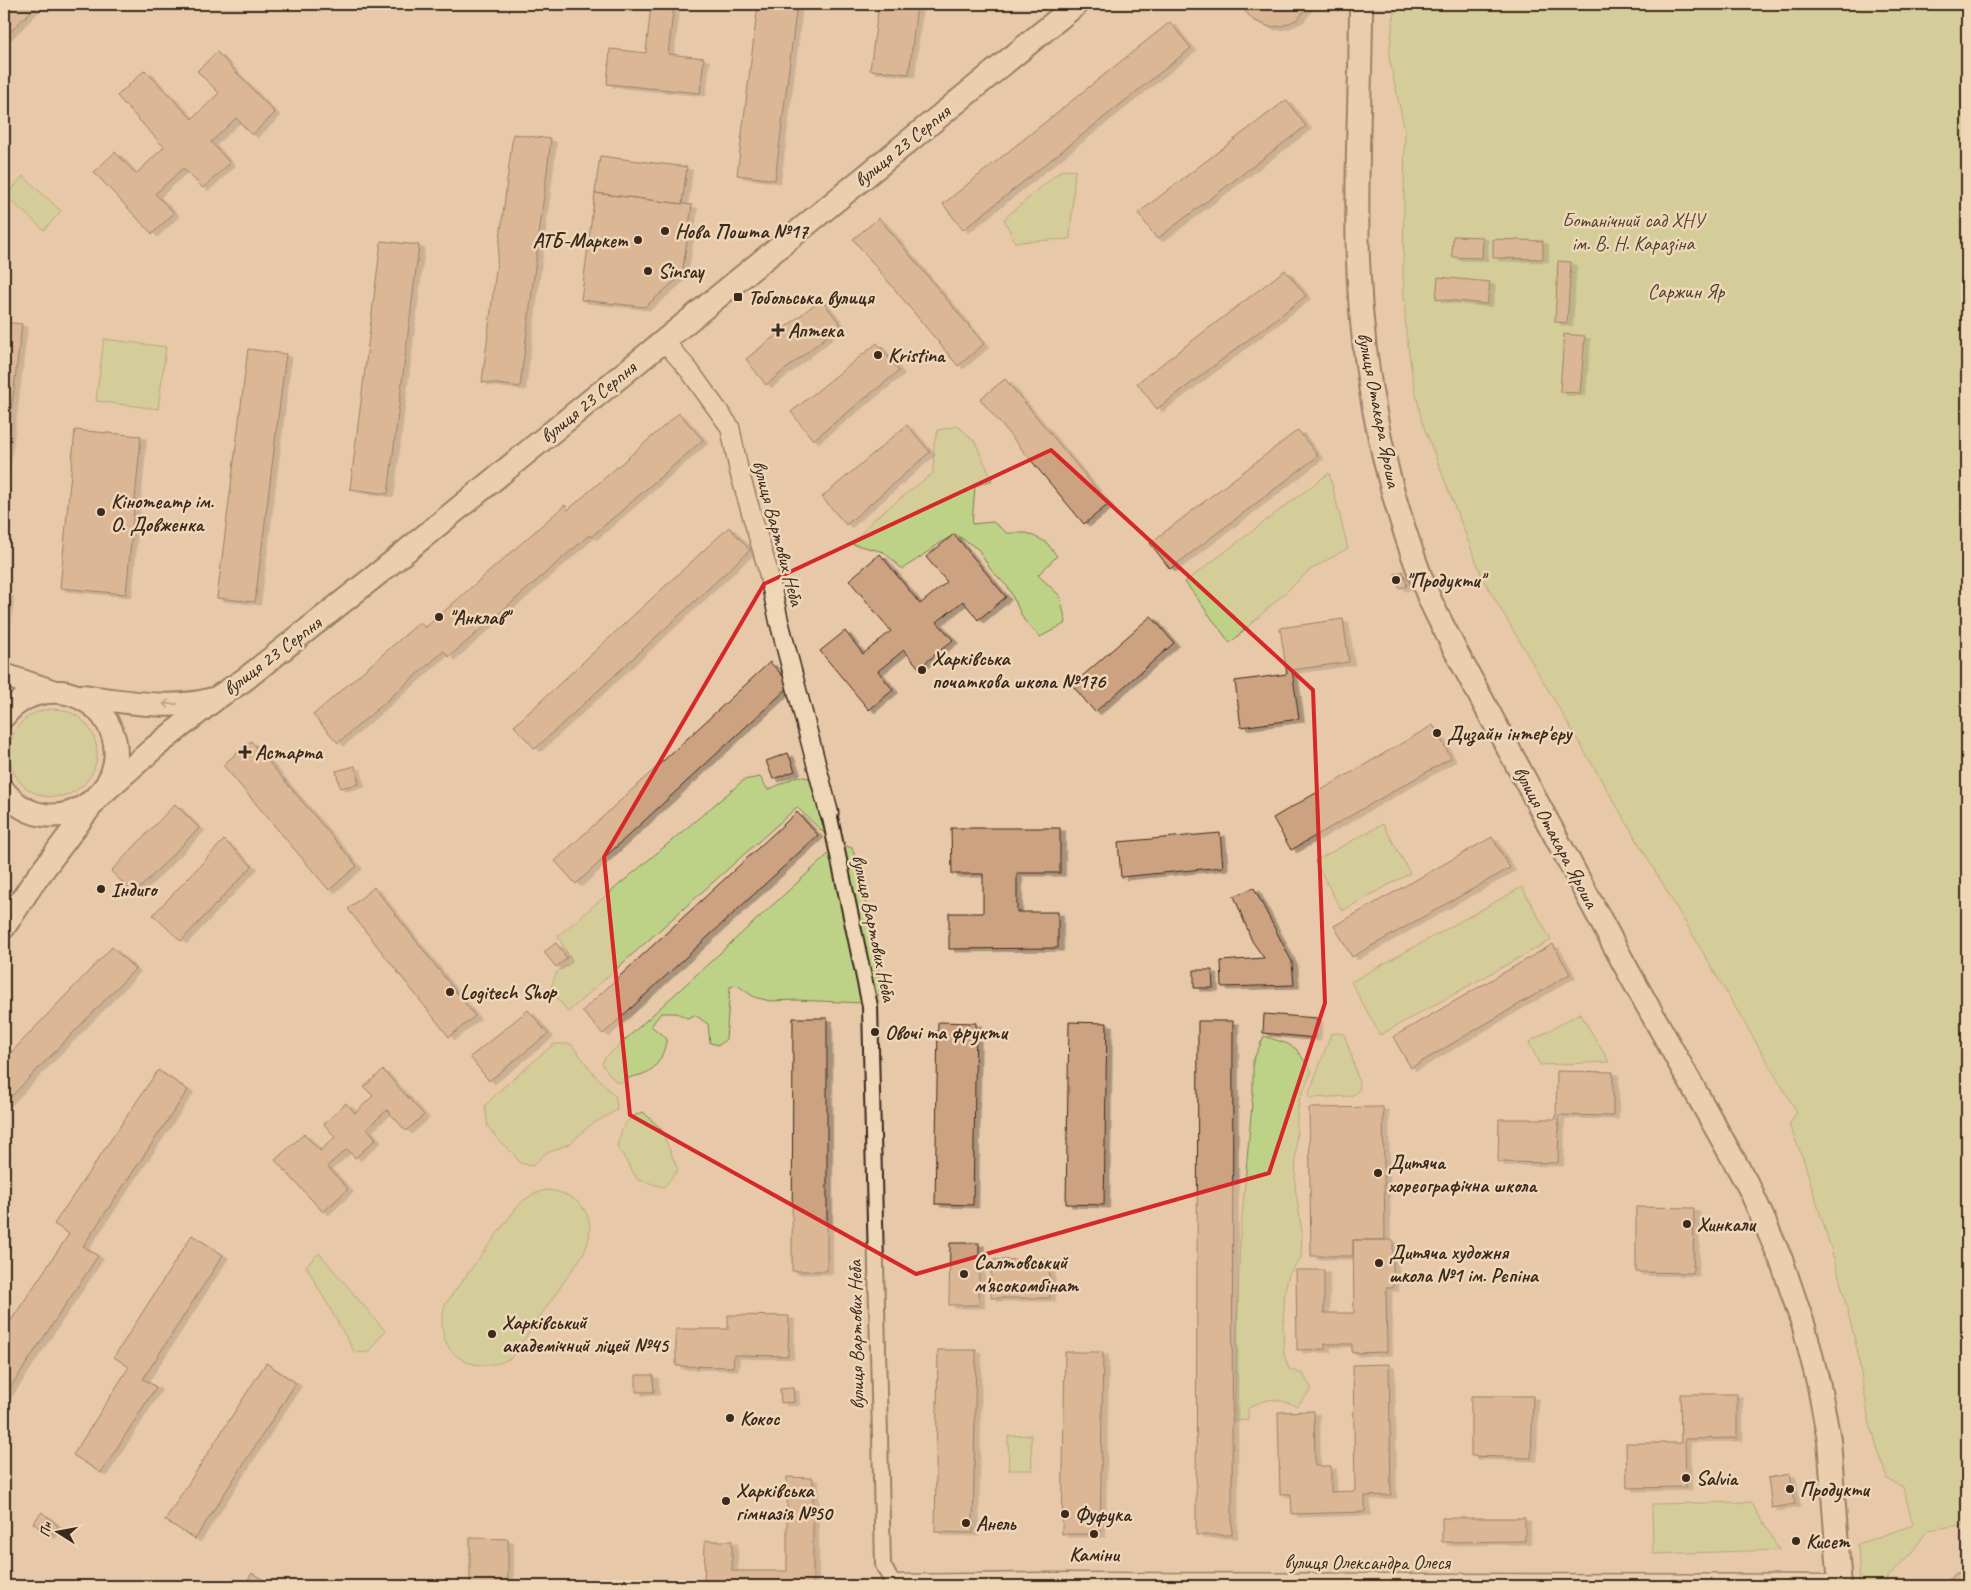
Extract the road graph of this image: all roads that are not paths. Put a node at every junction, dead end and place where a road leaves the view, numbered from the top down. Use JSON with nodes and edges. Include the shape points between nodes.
{"nodes":[{"id":1,"x":1077,"y":4,"type":"edge"},
{"id":2,"x":1361,"y":4,"type":"edge"},
{"id":3,"x":664,"y":341,"type":"junction"},
{"id":4,"x":4,"y":675,"type":"edge"},
{"id":5,"x":52,"y":691,"type":"junction"},
{"id":6,"x":76,"y":696,"type":"junction"},
{"id":7,"x":218,"y":697,"type":"junction"},
{"id":8,"x":4,"y":716,"type":"edge"},
{"id":9,"x":4,"y":791,"type":"edge"},
{"id":10,"x":97,"y":798,"type":"junction"},
{"id":11,"x":829,"y":813,"type":"joint"},
{"id":12,"x":4,"y":927,"type":"edge"},
{"id":13,"x":894,"y":1585,"type":"edge"},
{"id":14,"x":1840,"y":1585,"type":"edge"}],
"edges":[{"from":1,"to":3,"type":"street","name":"вулиця 23 Серпня"},
{"from":2,"to":14,"type":"street","name":"вулиця Отакара Яроша","via":[[1358,262],[1365,351],[1385,462],[1409,542],[1428,596],[1453,646],[1750,1189],[1782,1262],[1804,1327],[1829,1440]]},
{"from":3,"to":7,"type":"street","name":"вулиця 23 Серпня","via":[[384,569]]},
{"from":3,"to":11,"type":"street","name":"вулиця Вартових Неба","via":[[690,370],[730,427]]},
{"from":4,"to":5,"type":"street"},
{"from":5,"to":6,"type":"street","name":"вулиця 23 Серпня"},
{"from":5,"to":8,"type":"street","name":"вулиця 23 Серпня","via":[[21,700]]},
{"from":7,"to":6,"type":"street","one_way":true,"via":[[186,704],[164,704]]},
{"from":6,"to":10,"type":"street","name":"вулиця 23 Серпня","via":[[98,711],[112,734],[115,748],[112,775]]},
{"from":7,"to":10,"type":"street","name":"вулиця 23 Серпня"},
{"from":9,"to":10,"type":"street","name":"вулиця 23 Серпня","via":[[21,807],[47,816],[74,812]]},
{"from":10,"to":12,"type":"street","name":"вулиця 23 Серпня"},
{"from":11,"to":13,"type":"street","name":"вулиця Вартових Неба","via":[[870,1006],[883,1564]]},
{"from":13,"to":14,"type":"street","name":"вулиця Олександра Олеся","via":[[1040,1582]]}]}
